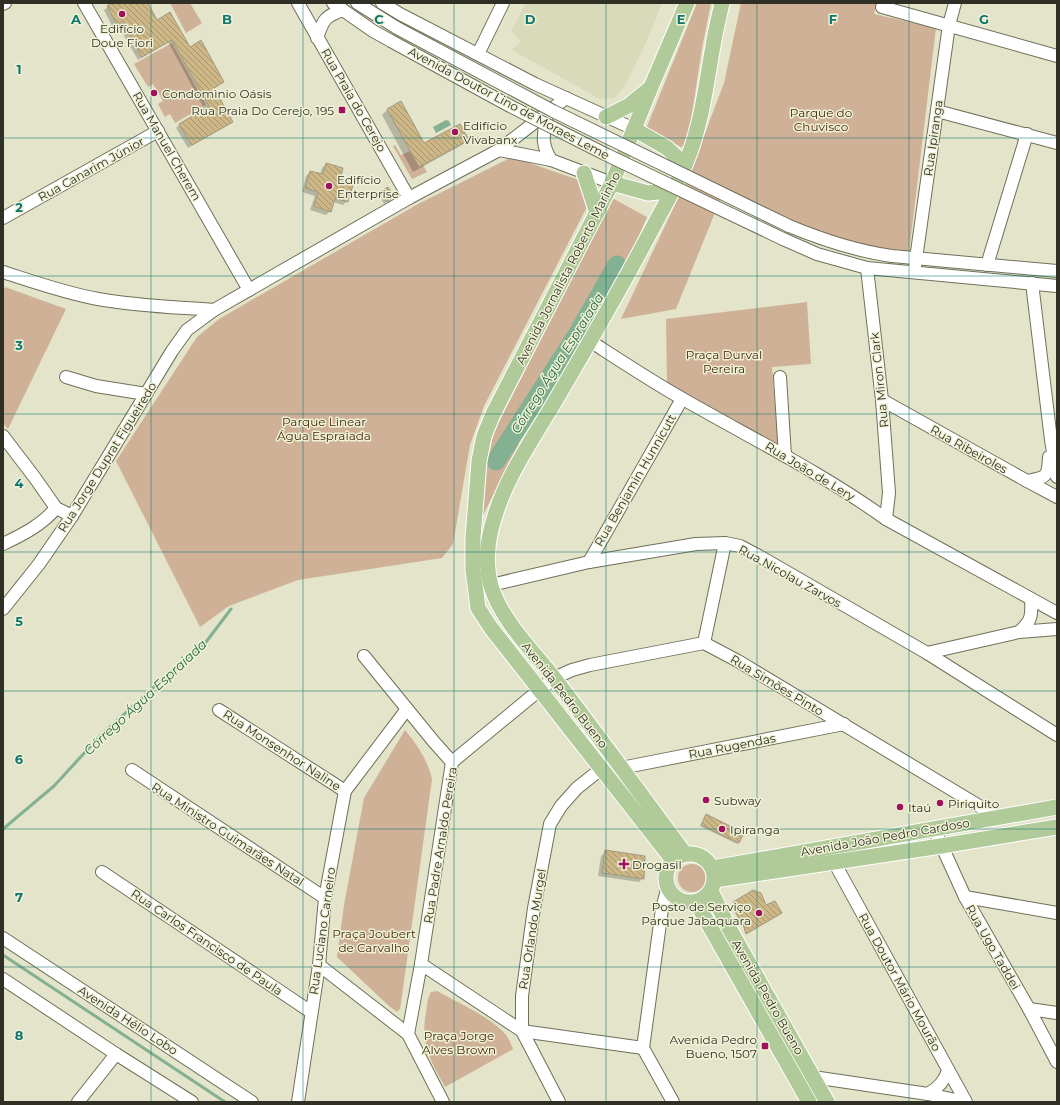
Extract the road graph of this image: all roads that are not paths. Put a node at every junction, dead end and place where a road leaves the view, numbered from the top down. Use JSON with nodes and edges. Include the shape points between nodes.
{"nodes":[{"id":1,"x":84,"y":3,"type":"edge"},
{"id":2,"x":298,"y":3,"type":"edge"},
{"id":3,"x":357,"y":3,"type":"edge"},
{"id":4,"x":382,"y":3,"type":"edge"},
{"id":5,"x":503,"y":3,"type":"edge"},
{"id":6,"x":687,"y":3,"type":"edge"},
{"id":7,"x":722,"y":3,"type":"edge"},
{"id":8,"x":955,"y":3,"type":"edge"},
{"id":9,"x":338,"y":6,"type":"edge"},
{"id":10,"x":882,"y":7,"type":"dead end"},
{"id":11,"x":949,"y":25,"type":"junction"},
{"id":12,"x":318,"y":38,"type":"junction"},
{"id":13,"x":478,"y":54,"type":"junction"},
{"id":14,"x":1057,"y":56,"type":"edge"},
{"id":15,"x":651,"y":87,"type":"junction"},
{"id":16,"x":566,"y":98,"type":"junction"},
{"id":17,"x":937,"y":111,"type":"junction"},
{"id":18,"x":547,"y":114,"type":"junction"},
{"id":19,"x":606,"y":116,"type":"junction"},
{"id":20,"x":634,"y":129,"type":"junction"},
{"id":21,"x":158,"y":131,"type":"junction"},
{"id":22,"x":1027,"y":134,"type":"junction"},
{"id":23,"x":1057,"y":143,"type":"edge"},
{"id":24,"x":499,"y":150,"type":"junction"},
{"id":25,"x":551,"y":160,"type":"junction"},
{"id":26,"x":685,"y":165,"type":"junction"},
{"id":27,"x":584,"y":174,"type":"junction"},
{"id":28,"x":612,"y":184,"type":"junction"},
{"id":29,"x":675,"y":185,"type":"junction"},
{"id":30,"x":409,"y":198,"type":"junction"},
{"id":31,"x":597,"y":213,"type":"junction"},
{"id":32,"x":3,"y":218,"type":"edge"},
{"id":33,"x":917,"y":258,"type":"junction"},
{"id":34,"x":987,"y":265,"type":"junction"},
{"id":35,"x":867,"y":268,"type":"junction"},
{"id":36,"x":1057,"y":271,"type":"edge"},
{"id":37,"x":3,"y":272,"type":"edge"},
{"id":38,"x":914,"y":273,"type":"junction"},
{"id":39,"x":1032,"y":283,"type":"junction"},
{"id":40,"x":1057,"y":286,"type":"edge"},
{"id":41,"x":249,"y":290,"type":"junction"},
{"id":42,"x":214,"y":310,"type":"junction"},
{"id":43,"x":590,"y":341,"type":"junction"},
{"id":44,"x":66,"y":377,"type":"dead end"},
{"id":45,"x":780,"y":377,"type":"dead end"},
{"id":46,"x":146,"y":394,"type":"junction"},
{"id":47,"x":682,"y":399,"type":"junction"},
{"id":48,"x":882,"y":400,"type":"junction"},
{"id":49,"x":3,"y":436,"type":"edge"},
{"id":50,"x":1051,"y":440,"type":"junction"},
{"id":51,"x":785,"y":456,"type":"junction"},
{"id":52,"x":1057,"y":477,"type":"edge"},
{"id":53,"x":1026,"y":481,"type":"junction"},
{"id":54,"x":889,"y":493,"type":"junction"},
{"id":55,"x":1057,"y":497,"type":"edge"},
{"id":56,"x":865,"y":503,"type":"junction"},
{"id":57,"x":56,"y":508,"type":"junction"},
{"id":58,"x":72,"y":516,"type":"junction"},
{"id":59,"x":886,"y":519,"type":"junction"},
{"id":60,"x":473,"y":538,"type":"joint"},
{"id":61,"x":725,"y":543,"type":"junction"},
{"id":62,"x":3,"y":544,"type":"edge"},
{"id":63,"x":589,"y":562,"type":"junction"},
{"id":64,"x":491,"y":585,"type":"junction"},
{"id":65,"x":1031,"y":599,"type":"junction"},
{"id":66,"x":3,"y":609,"type":"edge"},
{"id":67,"x":1057,"y":614,"type":"edge"},
{"id":68,"x":1057,"y":629,"type":"edge"},
{"id":69,"x":1019,"y":632,"type":"junction"},
{"id":70,"x":704,"y":643,"type":"junction"},
{"id":71,"x":927,"y":653,"type":"junction"},
{"id":72,"x":364,"y":656,"type":"dead end"},
{"id":73,"x":554,"y":678,"type":"junction"},
{"id":74,"x":539,"y":690,"type":"junction"},
{"id":75,"x":407,"y":709,"type":"junction"},
{"id":76,"x":219,"y":710,"type":"dead end"},
{"id":77,"x":844,"y":724,"type":"junction"},
{"id":78,"x":1057,"y":734,"type":"edge"},
{"id":79,"x":452,"y":762,"type":"junction"},
{"id":80,"x":621,"y":768,"type":"junction"},
{"id":81,"x":601,"y":769,"type":"junction"},
{"id":82,"x":132,"y":770,"type":"dead end"},
{"id":83,"x":345,"y":791,"type":"junction"},
{"id":84,"x":1057,"y":808,"type":"edge"},
{"id":85,"x":999,"y":818,"type":"junction"},
{"id":86,"x":1057,"y":827,"type":"edge"},
{"id":87,"x":934,"y":829,"type":"junction"},
{"id":88,"x":941,"y":846,"type":"junction"},
{"id":89,"x":679,"y":857,"type":"junction"},
{"id":90,"x":834,"y":862,"type":"junction"},
{"id":91,"x":102,"y":872,"type":"dead end"},
{"id":92,"x":713,"y":880,"type":"junction"},
{"id":93,"x":671,"y":892,"type":"junction"},
{"id":94,"x":325,"y":898,"type":"junction"},
{"id":95,"x":965,"y":898,"type":"junction"},
{"id":96,"x":696,"y":902,"type":"junction"},
{"id":97,"x":1057,"y":913,"type":"edge"},
{"id":98,"x":3,"y":938,"type":"edge"},
{"id":99,"x":421,"y":964,"type":"junction"},
{"id":100,"x":319,"y":965,"type":"junction"},
{"id":101,"x":3,"y":979,"type":"edge"},
{"id":102,"x":1029,"y":1009,"type":"junction"},
{"id":103,"x":311,"y":1012,"type":"junction"},
{"id":104,"x":1057,"y":1013,"type":"edge"},
{"id":105,"x":522,"y":1031,"type":"junction"},
{"id":106,"x":408,"y":1034,"type":"junction"},
{"id":107,"x":643,"y":1048,"type":"junction"},
{"id":108,"x":116,"y":1054,"type":"junction"},
{"id":109,"x":1057,"y":1062,"type":"edge"},
{"id":110,"x":948,"y":1072,"type":"junction"},
{"id":111,"x":813,"y":1078,"type":"junction"},
{"id":112,"x":928,"y":1094,"type":"junction"},
{"id":113,"x":78,"y":1102,"type":"edge"},
{"id":114,"x":192,"y":1102,"type":"edge"},
{"id":115,"x":252,"y":1102,"type":"edge"},
{"id":116,"x":298,"y":1102,"type":"edge"},
{"id":117,"x":443,"y":1102,"type":"edge"},
{"id":118,"x":559,"y":1102,"type":"edge"},
{"id":119,"x":672,"y":1102,"type":"edge"},
{"id":120,"x":809,"y":1102,"type":"edge"},
{"id":121,"x":827,"y":1102,"type":"edge"},
{"id":122,"x":966,"y":1102,"type":"edge"}],
"edges":[{"from":1,"to":21,"type":"street","name":"Rua Manuel Cherem"},
{"from":2,"to":12,"type":"street","name":"Rua Praia do Cerejo"},
{"from":3,"to":33,"type":"street","name":"Avenida Doutor Lino de Moraes Leme","bridge":true,"via":[[397,28],[553,111],[789,226],[851,248]]},
{"from":4,"to":13,"type":"street"},
{"from":5,"to":13,"type":"street"},
{"from":6,"to":15,"type":"main road","name":"Avenida Jornalista Roberto Marinho"},
{"from":7,"to":26,"type":"main road","via":[[696,134]]},
{"from":8,"to":11,"type":"street","name":"Rua Ipiranga"},
{"from":9,"to":12,"type":"street","via":[[324,19]]},
{"from":9,"to":35,"type":"street","name":"Avenida Doutor Lino de Moraes Leme","bridge":true,"via":[[391,41],[600,152],[817,254]]},
{"from":10,"to":11,"type":"street"},
{"from":11,"to":14,"type":"street"},
{"from":11,"to":17,"type":"street","name":"Rua Ipiranga"},
{"from":12,"to":30,"type":"street","name":"Rua Praia do Cerejo"},
{"from":13,"to":16,"type":"street"},
{"from":15,"to":19,"type":"main road","via":[[628,106]]},
{"from":15,"to":20,"type":"main road","name":"Avenida Jornalista Roberto Marinho"},
{"from":16,"to":18,"type":"street","name":"Rua Jorge Duprat Figueiredo"},
{"from":16,"to":19,"type":"street"},
{"from":17,"to":22,"type":"street"},
{"from":17,"to":33,"type":"street","name":"Rua Ipiranga"},
{"from":18,"to":24,"type":"street","name":"Rua Jorge Duprat Figueiredo"},
{"from":18,"to":25,"type":"street","via":[[543,137],[545,150]]},
{"from":19,"to":20,"type":"street"},
{"from":20,"to":26,"type":"main road","via":[[667,148]]},
{"from":20,"to":28,"type":"main road","name":"Avenida Jornalista Roberto Marinho"},
{"from":21,"to":32,"type":"street","name":"Rua Canarim Júnior"},
{"from":21,"to":41,"type":"street","name":"Rua Manuel Cherem"},
{"from":22,"to":23,"type":"street"},
{"from":22,"to":34,"type":"street"},
{"from":24,"to":25,"type":"street"},
{"from":24,"to":30,"type":"street","name":"Rua Jorge Duprat Figueiredo"},
{"from":25,"to":27,"type":"street"},
{"from":26,"to":29,"type":"main road"},
{"from":27,"to":28,"type":"street"},
{"from":27,"to":31,"type":"main road"},
{"from":28,"to":29,"type":"main road","via":[[648,193]]},
{"from":28,"to":31,"type":"main road","name":"Avenida Jornalista Roberto Marinho"},
{"from":29,"to":43,"type":"main road"},
{"from":30,"to":41,"type":"street","name":"Rua Jorge Duprat Figueiredo"},
{"from":31,"to":60,"type":"main road","name":"Avenida Jornalista Roberto Marinho","via":[[484,436],[479,461]]},
{"from":33,"to":34,"type":"street","name":"Avenida Doutor Lino de Moraes Leme"},
{"from":33,"to":38,"type":"street","name":"Rua Ipiranga"},
{"from":34,"to":36,"type":"street","name":"Avenida Doutor Lino de Moraes Leme"},
{"from":35,"to":38,"type":"street","name":"Avenida Doutor Lino de Moraes Leme"},
{"from":35,"to":48,"type":"street","name":"Rua Miron Clark"},
{"from":37,"to":42,"type":"street","via":[[98,299]]},
{"from":38,"to":39,"type":"street","name":"Avenida Doutor Lino de Moraes Leme"},
{"from":39,"to":40,"type":"street","name":"Avenida Doutor Lino de Moraes Leme"},
{"from":39,"to":50,"type":"street"},
{"from":41,"to":42,"type":"street","name":"Rua Jorge Duprat Figueiredo"},
{"from":42,"to":46,"type":"street","name":"Rua Jorge Duprat Figueiredo","via":[[187,330]]},
{"from":43,"to":47,"type":"street","name":"Rua João de Lery"},
{"from":43,"to":64,"type":"main road","name":"Avenida Pedro Bueno","via":[[502,495],[488,545]]},
{"from":44,"to":46,"type":"street","via":[[96,386]]},
{"from":45,"to":51,"type":"street"},
{"from":46,"to":58,"type":"street","name":"Rua Jorge Duprat Figueiredo"},
{"from":47,"to":51,"type":"street","name":"Rua João de Lery"},
{"from":47,"to":63,"type":"street","name":"Rua Benjamin Hunnicutt"},
{"from":48,"to":53,"type":"street","name":"Rua Ribeiroles"},
{"from":48,"to":54,"type":"street","name":"Rua Miron Clark"},
{"from":49,"to":57,"type":"street"},
{"from":50,"to":52,"type":"street"},
{"from":50,"to":53,"type":"street","via":[[1048,472],[1040,479]]},
{"from":51,"to":56,"type":"street","name":"Rua João de Lery"},
{"from":53,"to":55,"type":"street","name":"Rua Ribeiroles"},
{"from":54,"to":56,"type":"street","via":[[883,500]]},
{"from":54,"to":59,"type":"street","name":"Rua Miron Clark"},
{"from":56,"to":59,"type":"street","name":"Rua João de Lery"},
{"from":57,"to":58,"type":"street"},
{"from":57,"to":62,"type":"street","via":[[38,525]]},
{"from":58,"to":66,"type":"street","name":"Rua Jorge Duprat Figueiredo","via":[[39,564]]},
{"from":59,"to":65,"type":"street","name":"Rua João de Lery"},
{"from":60,"to":74,"type":"main road","name":"Avenida Pedro Bueno","via":[[473,570],[478,608]]},
{"from":61,"to":63,"type":"street","name":"Rua Nicolau Zarvos","via":[[696,544]]},
{"from":61,"to":70,"type":"street"},
{"from":61,"to":71,"type":"street","name":"Rua Nicolau Zarvos","via":[[740,546],[759,556]]},
{"from":63,"to":64,"type":"street","name":"Rua Nicolau Zarvos"},
{"from":64,"to":73,"type":"main road","name":"Avenida Pedro Bueno","via":[[498,604],[514,628]]},
{"from":65,"to":67,"type":"street","name":"Rua João de Lery"},
{"from":65,"to":69,"type":"street","via":[[1032,615]]},
{"from":68,"to":69,"type":"street"},
{"from":69,"to":71,"type":"street"},
{"from":70,"to":73,"type":"street","via":[[590,665]]},
{"from":70,"to":77,"type":"street","name":"Rua Simões Pinto"},
{"from":71,"to":78,"type":"street","name":"Rua Nicolau Zarvos"},
{"from":72,"to":75,"type":"street"},
{"from":73,"to":74,"type":"street"},
{"from":73,"to":80,"type":"main road","name":"Avenida Pedro Bueno"},
{"from":74,"to":79,"type":"street","name":"Rua Padre Arnaldo Pereira"},
{"from":74,"to":81,"type":"main road","name":"Avenida Pedro Bueno"},
{"from":75,"to":79,"type":"street"},
{"from":75,"to":83,"type":"street","name":"Rua Luciano Carneiro"},
{"from":76,"to":83,"type":"street","name":"Rua Monsenhor Naline"},
{"from":77,"to":80,"type":"street","name":"Rua Rugendas"},
{"from":77,"to":85,"type":"street","name":"Rua Simões Pinto"},
{"from":79,"to":99,"type":"street","name":"Rua Padre Arnaldo Pereira"},
{"from":80,"to":89,"type":"main road","name":"Avenida Pedro Bueno"},
{"from":81,"to":89,"type":"main road","name":"Avenida Pedro Bueno"},
{"from":81,"to":105,"type":"street","name":"Rua Orlando Murgel","via":[[573,792],[550,824],[534,908],[523,989]]},
{"from":82,"to":94,"type":"street","name":"Rua Ministro Guimarães Natal"},
{"from":83,"to":94,"type":"street","name":"Rua Luciano Carneiro"},
{"from":84,"to":85,"type":"main road","name":"Avenida João Pedro Cardoso"},
{"from":85,"to":87,"type":"main road","name":"Avenida João Pedro Cardoso"},
{"from":86,"to":88,"type":"main road","name":"Avenida João Pedro Cardoso"},
{"from":87,"to":88,"type":"street","name":"Rua Ugo Taddei"},
{"from":87,"to":92,"type":"main road","name":"Avenida João Pedro Cardoso"},
{"from":88,"to":90,"type":"main road","name":"Avenida João Pedro Cardoso"},
{"from":88,"to":95,"type":"street","name":"Rua Ugo Taddei"},
{"from":89,"to":92,"type":"main road","via":[[695,854],[704,857]]},
{"from":89,"to":93,"type":"main road","via":[[666,872]]},
{"from":90,"to":92,"type":"main road","name":"Avenida João Pedro Cardoso"},
{"from":90,"to":110,"type":"street","name":"Rua Doutor Mário Mourão"},
{"from":91,"to":103,"type":"street","name":"Rua Carlos Francisco de Paula"},
{"from":92,"to":96,"type":"main road","via":[[707,896]]},
{"from":92,"to":111,"type":"main road","name":"Avenida Pedro Bueno","via":[[729,928]]},
{"from":93,"to":96,"type":"main road","via":[[683,901]]},
{"from":93,"to":107,"type":"street","via":[[662,909]]},
{"from":94,"to":100,"type":"street","name":"Rua Luciano Carneiro"},
{"from":95,"to":97,"type":"street"},
{"from":95,"to":102,"type":"street","name":"Rua Ugo Taddei"},
{"from":96,"to":120,"type":"main road","name":"Avenida Pedro Bueno"},
{"from":98,"to":115,"type":"street","name":"Avenida Hélio Lobo"},
{"from":99,"to":105,"type":"street"},
{"from":99,"to":106,"type":"street","name":"Rua Padre Arnaldo Pereira"},
{"from":100,"to":103,"type":"street","name":"Rua Luciano Carneiro"},
{"from":100,"to":106,"type":"street"},
{"from":101,"to":108,"type":"street"},
{"from":102,"to":104,"type":"street"},
{"from":102,"to":109,"type":"street","name":"Rua Ugo Taddei"},
{"from":103,"to":116,"type":"street","name":"Rua Luciano Carneiro"},
{"from":105,"to":107,"type":"street"},
{"from":105,"to":118,"type":"street","name":"Rua Orlando Murgel"},
{"from":106,"to":117,"type":"street"},
{"from":107,"to":119,"type":"street"},
{"from":108,"to":113,"type":"street"},
{"from":108,"to":114,"type":"street"},
{"from":110,"to":112,"type":"street","via":[[942,1083]]},
{"from":110,"to":122,"type":"street","name":"Rua Doutor Mário Mourão"},
{"from":111,"to":112,"type":"street"},
{"from":111,"to":121,"type":"main road","name":"Avenida Pedro Bueno"},
{"from":112,"to":122,"type":"street"}]}
